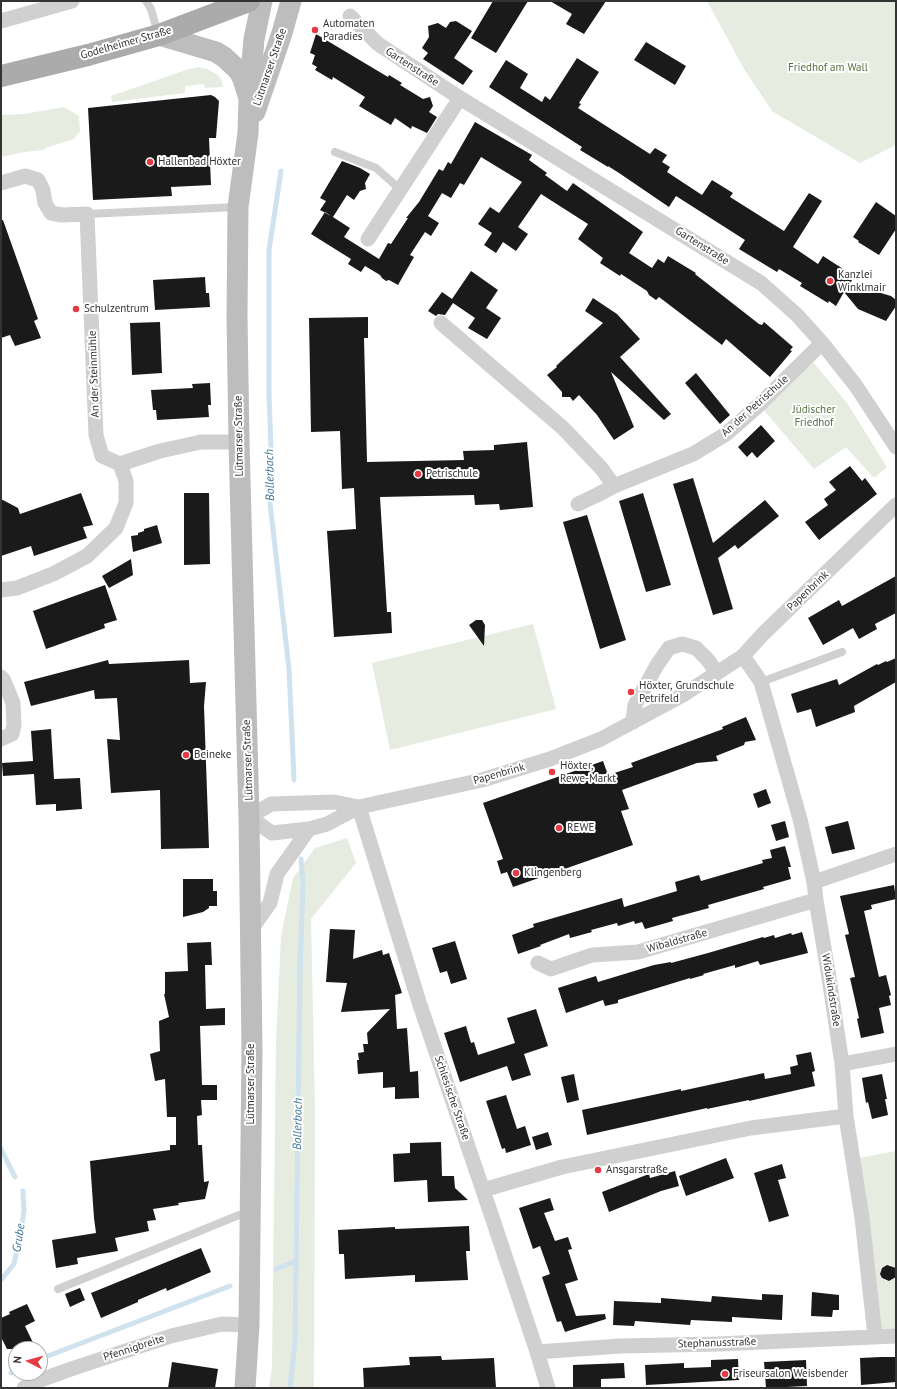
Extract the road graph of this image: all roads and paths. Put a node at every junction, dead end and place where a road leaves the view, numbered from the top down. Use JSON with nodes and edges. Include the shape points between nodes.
{"nodes":[{"id":1,"x":72,"y":1,"type":"edge"},
{"id":2,"x":146,"y":1,"type":"edge"},
{"id":3,"x":249,"y":1,"type":"edge"},
{"id":4,"x":262,"y":1,"type":"edge"},
{"id":5,"x":291,"y":1,"type":"edge"},
{"id":6,"x":350,"y":16,"type":"dead end"},
{"id":7,"x":1,"y":21,"type":"edge"},
{"id":8,"x":159,"y":35,"type":"junction"},
{"id":9,"x":1,"y":76,"type":"edge"},
{"id":10,"x":248,"y":97,"type":"junction"},
{"id":11,"x":460,"y":98,"type":"junction"},
{"id":12,"x":248,"y":133,"type":"junction"},
{"id":13,"x":335,"y":152,"type":"dead end"},
{"id":14,"x":1,"y":183,"type":"edge"},
{"id":15,"x":401,"y":190,"type":"junction"},
{"id":16,"x":238,"y":207,"type":"junction"},
{"id":17,"x":87,"y":214,"type":"junction"},
{"id":18,"x":368,"y":240,"type":"dead end"},
{"id":19,"x":441,"y":323,"type":"dead end"},
{"id":20,"x":822,"y":343,"type":"junction"},
{"id":21,"x":239,"y":442,"type":"junction"},
{"id":22,"x":896,"y":447,"type":"edge"},
{"id":23,"x":120,"y":464,"type":"junction"},
{"id":24,"x":614,"y":486,"type":"junction"},
{"id":25,"x":578,"y":504,"type":"dead end"},
{"id":26,"x":896,"y":505,"type":"edge"},
{"id":27,"x":1,"y":590,"type":"edge"},
{"id":28,"x":842,"y":652,"type":"dead end"},
{"id":29,"x":743,"y":656,"type":"junction"},
{"id":30,"x":716,"y":672,"type":"junction"},
{"id":31,"x":1,"y":677,"type":"edge"},
{"id":32,"x":761,"y":682,"type":"junction"},
{"id":33,"x":633,"y":722,"type":"junction"},
{"id":34,"x":1,"y":739,"type":"edge"},
{"id":35,"x":359,"y":807,"type":"junction"},
{"id":36,"x":249,"y":817,"type":"junction"},
{"id":37,"x":309,"y":829,"type":"junction"},
{"id":38,"x":896,"y":854,"type":"edge"},
{"id":39,"x":814,"y":882,"type":"junction"},
{"id":40,"x":816,"y":900,"type":"junction"},
{"id":41,"x":250,"y":931,"type":"junction"},
{"id":42,"x":538,"y":963,"type":"dead end"},
{"id":43,"x":896,"y":1054,"type":"edge"},
{"id":44,"x":842,"y":1064,"type":"junction"},
{"id":45,"x":846,"y":1116,"type":"junction"},
{"id":46,"x":483,"y":1190,"type":"junction"},
{"id":47,"x":250,"y":1215,"type":"junction"},
{"id":48,"x":58,"y":1289,"type":"dead end"},
{"id":49,"x":249,"y":1325,"type":"junction"},
{"id":50,"x":875,"y":1336,"type":"junction"},
{"id":51,"x":896,"y":1336,"type":"edge"},
{"id":52,"x":537,"y":1352,"type":"junction"},
{"id":53,"x":24,"y":1388,"type":"edge"},
{"id":54,"x":245,"y":1388,"type":"edge"},
{"id":55,"x":548,"y":1388,"type":"edge"}],
"edges":[{"from":1,"to":7,"type":"street"},
{"from":2,"to":8,"type":"lane"},
{"from":3,"to":8,"type":"main road","name":"Godelheimer Straße"},
{"from":4,"to":10,"type":"main road","name":"Lütmarser Straße","via":[[254,39]]},
{"from":5,"to":12,"type":"main road","name":"Lütmarser Straße"},
{"from":6,"to":11,"type":"street","name":"Gartenstraße","via":[[378,44]]},
{"from":8,"to":9,"type":"main road","name":"Godelheimer Straße"},
{"from":8,"to":10,"type":"main road","via":[[224,56],[239,71]]},
{"from":10,"to":12,"type":"main road","name":"Lütmarser Straße"},
{"from":11,"to":15,"type":"street"},
{"from":11,"to":20,"type":"street","name":"Gartenstraße","via":[[761,283]]},
{"from":12,"to":16,"type":"main road","name":"Lütmarser Straße"},
{"from":13,"to":15,"type":"lane","via":[[376,168]]},
{"from":14,"to":17,"type":"street","via":[[25,176],[38,180],[51,213]]},
{"from":15,"to":18,"type":"street"},
{"from":16,"to":17,"type":"lane"},
{"from":16,"to":21,"type":"main road","name":"Lütmarser Straße"},
{"from":17,"to":23,"type":"street","name":"An der Steinmühle","via":[[96,435],[102,456]]},
{"from":19,"to":24,"type":"street","via":[[563,428],[602,469]]},
{"from":20,"to":22,"type":"street","name":"Gartenstraße","via":[[856,386]]},
{"from":20,"to":24,"type":"street","name":"An der Petrischule","via":[[726,434],[692,454]]},
{"from":21,"to":23,"type":"street","via":[[201,442],[160,451]]},
{"from":21,"to":36,"type":"main road","name":"Lütmarser Straße"},
{"from":23,"to":27,"type":"street","via":[[126,481],[126,503],[116,528],[87,556],[53,574],[17,588]]},
{"from":24,"to":25,"type":"street","name":"An der Petrischule"},
{"from":26,"to":29,"type":"street","name":"Papenbrink"},
{"from":28,"to":32,"type":"lane"},
{"from":29,"to":30,"type":"street","name":"Papenbrink"},
{"from":29,"to":32,"type":"street","name":"Widukindstraße"},
{"from":30,"to":33,"type":"street","name":"Papenbrink","via":[[683,695]]},
{"from":30,"to":33,"type":"street","via":[[696,648],[682,644],[669,648],[635,706]]},
{"from":31,"to":34,"type":"street","via":[[14,703],[14,725],[12,734]]},
{"from":32,"to":39,"type":"street","name":"Widukindstraße","via":[[800,819]]},
{"from":33,"to":35,"type":"street","name":"Papenbrink","via":[[601,739],[550,759],[482,780]]},
{"from":35,"to":36,"type":"street","name":"Papenbrink","via":[[334,802],[271,804]]},
{"from":35,"to":37,"type":"street","name":"Papenbrink","via":[[327,824]]},
{"from":35,"to":46,"type":"street","name":"Schlesische Straße","via":[[419,1002]]},
{"from":36,"to":37,"type":"street","name":"Papenbrink","via":[[272,833]]},
{"from":36,"to":41,"type":"main road","name":"Lütmarser Straße"},
{"from":37,"to":41,"type":"street","via":[[277,874],[270,903]]},
{"from":38,"to":39,"type":"street"},
{"from":39,"to":40,"type":"street","name":"Widukindstraße"},
{"from":40,"to":42,"type":"street","name":"Wibaldstraße","via":[[638,952],[592,955],[551,969]]},
{"from":40,"to":44,"type":"street","name":"Widukindstraße"},
{"from":41,"to":47,"type":"main road","name":"Lütmarser Straße"},
{"from":43,"to":44,"type":"street"},
{"from":44,"to":45,"type":"street","name":"Widukindstraße"},
{"from":45,"to":46,"type":"street","via":[[751,1128],[562,1167]]},
{"from":45,"to":50,"type":"street","name":"Widukindstraße","via":[[862,1218]]},
{"from":46,"to":52,"type":"street","name":"Schlesische Straße"},
{"from":47,"to":48,"type":"lane","via":[[239,1215]]},
{"from":47,"to":49,"type":"main road","name":"Lütmarser Straße"},
{"from":49,"to":53,"type":"street","name":"Pfennigbreite","via":[[222,1324],[171,1336],[74,1368]]},
{"from":49,"to":54,"type":"main road","name":"Lütmarser Straße"},
{"from":50,"to":51,"type":"street","name":"Stephanusstraße"},
{"from":50,"to":52,"type":"street","name":"Stephanusstraße","via":[[620,1346]]},
{"from":52,"to":55,"type":"street","name":"Schlesische Straße"}]}
